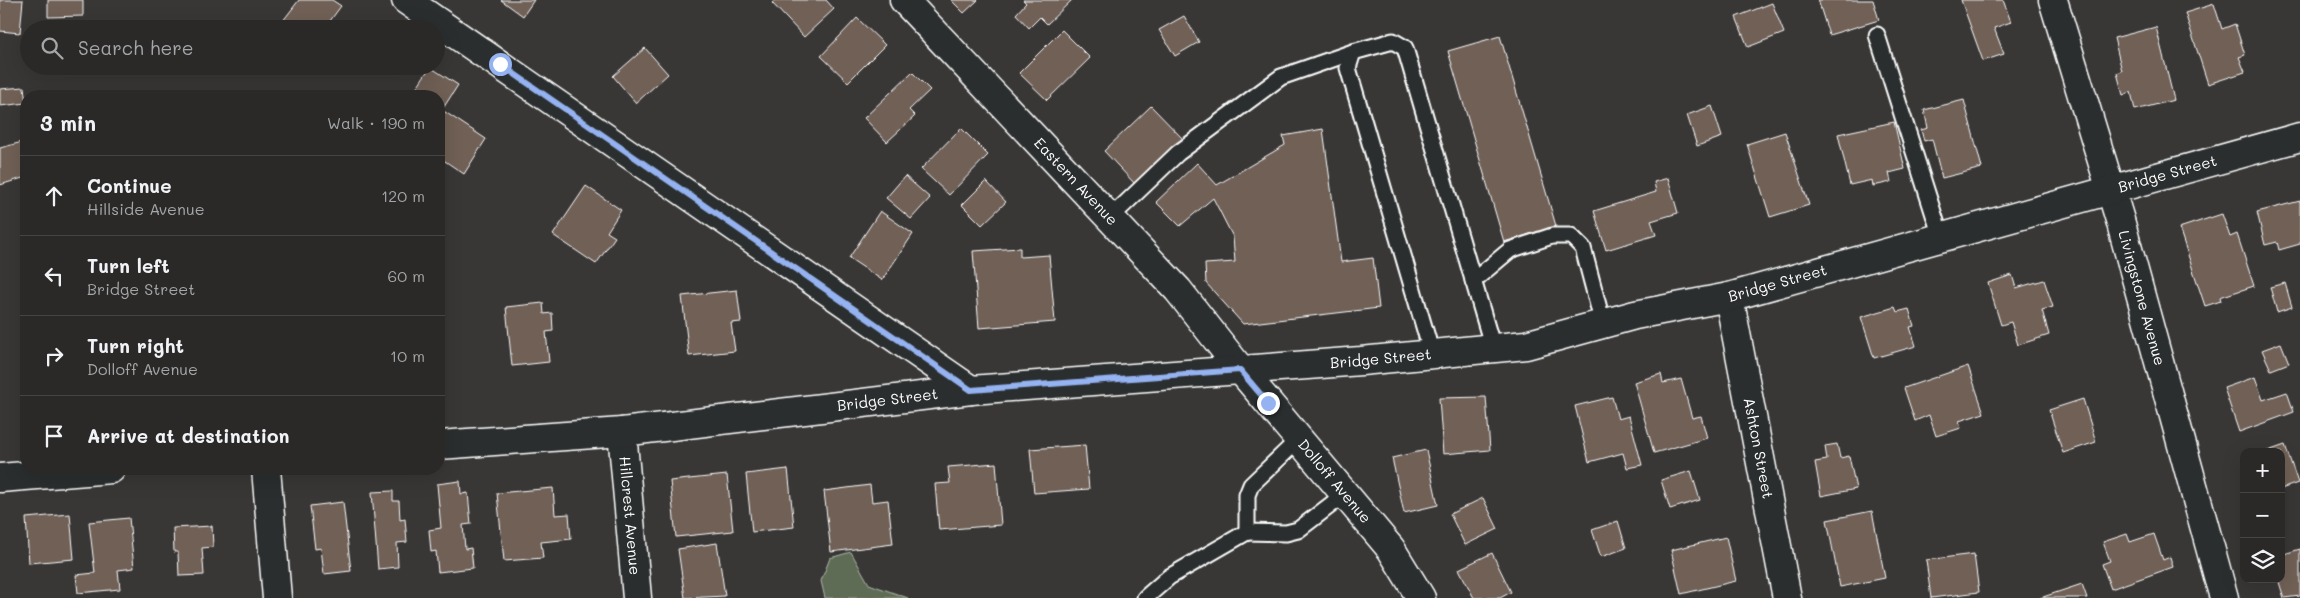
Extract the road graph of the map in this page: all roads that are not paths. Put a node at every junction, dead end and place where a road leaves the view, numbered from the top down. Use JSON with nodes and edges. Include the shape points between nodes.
{"nodes":[{"id":1,"x":406,"y":0,"type":"edge"},
{"id":2,"x":904,"y":0,"type":"edge"},
{"id":3,"x":2053,"y":0,"type":"edge"},
{"id":4,"x":435,"y":20,"type":"edge"},
{"id":5,"x":445,"y":27,"type":"edge"},
{"id":6,"x":1877,"y":35,"type":"dead end"},
{"id":7,"x":1353,"y":52,"type":"junction"},
{"id":8,"x":2300,"y":137,"type":"edge"},
{"id":9,"x":2111,"y":190,"type":"junction"},
{"id":10,"x":1110,"y":218,"type":"junction"},
{"id":11,"x":1941,"y":237,"type":"junction"},
{"id":12,"x":1473,"y":281,"type":"junction"},
{"id":13,"x":1730,"y":297,"type":"junction"},
{"id":14,"x":1603,"y":324,"type":"junction"},
{"id":15,"x":1493,"y":348,"type":"junction"},
{"id":16,"x":1432,"y":354,"type":"junction"},
{"id":17,"x":1240,"y":370,"type":"junction"},
{"id":18,"x":971,"y":390,"type":"junction"},
{"id":19,"x":622,"y":432,"type":"junction"},
{"id":20,"x":1299,"y":439,"type":"junction"},
{"id":21,"x":445,"y":445,"type":"edge"},
{"id":22,"x":37,"y":475,"type":"edge"},
{"id":23,"x":267,"y":475,"type":"edge"},
{"id":24,"x":0,"y":478,"type":"edge"},
{"id":25,"x":1345,"y":494,"type":"junction"},
{"id":26,"x":1247,"y":532,"type":"junction"},
{"id":27,"x":277,"y":598,"type":"edge"},
{"id":28,"x":637,"y":598,"type":"edge"},
{"id":29,"x":1145,"y":598,"type":"edge"},
{"id":30,"x":1421,"y":598,"type":"edge"},
{"id":31,"x":1787,"y":598,"type":"edge"},
{"id":32,"x":2224,"y":598,"type":"edge"}],
"edges":[{"from":1,"to":4,"type":"street"},
{"from":2,"to":10,"type":"street","name":"Eastern Avenue"},
{"from":3,"to":9,"type":"street","name":"Livingstone Avenue"},
{"from":5,"to":18,"type":"street"},
{"from":6,"to":11,"type":"lane"},
{"from":7,"to":10,"type":"lane","via":[[1281,77],[1178,153]]},
{"from":7,"to":12,"type":"lane","via":[[1392,41],[1405,48]]},
{"from":7,"to":16,"type":"lane","via":[[1348,68]]},
{"from":8,"to":9,"type":"street","name":"Bridge Street"},
{"from":9,"to":11,"type":"street","name":"Bridge Street"},
{"from":9,"to":32,"type":"street","name":"Livingstone Avenue"},
{"from":10,"to":17,"type":"street","name":"Eastern Avenue","via":[[1178,290]]},
{"from":11,"to":13,"type":"street","name":"Bridge Street"},
{"from":12,"to":14,"type":"lane","via":[[1510,250],[1552,236],[1571,236],[1583,248]]},
{"from":12,"to":15,"type":"lane"},
{"from":13,"to":14,"type":"street","name":"Bridge Street"},
{"from":13,"to":31,"type":"street","name":"Ashton Street"},
{"from":14,"to":15,"type":"street","name":"Bridge Street","via":[[1526,345]]},
{"from":15,"to":16,"type":"street","name":"Bridge Street"},
{"from":16,"to":17,"type":"street","name":"Bridge Street"},
{"from":17,"to":18,"type":"street","name":"Bridge Street"},
{"from":17,"to":20,"type":"street","name":"Dolloff Avenue"},
{"from":18,"to":19,"type":"street","name":"Bridge Street"},
{"from":19,"to":21,"type":"street","name":"Bridge Street"},
{"from":19,"to":28,"type":"street","name":"Hillcrest Avenue"},
{"from":20,"to":25,"type":"street","name":"Dolloff Avenue"},
{"from":20,"to":26,"type":"lane","via":[[1251,485],[1247,495]]},
{"from":22,"to":24,"type":"street"},
{"from":23,"to":27,"type":"street"},
{"from":25,"to":26,"type":"lane","via":[[1298,530],[1286,533]]},
{"from":25,"to":30,"type":"street","name":"Dolloff Avenue","via":[[1391,549]]},
{"from":26,"to":29,"type":"lane","via":[[1169,577]]}]}
